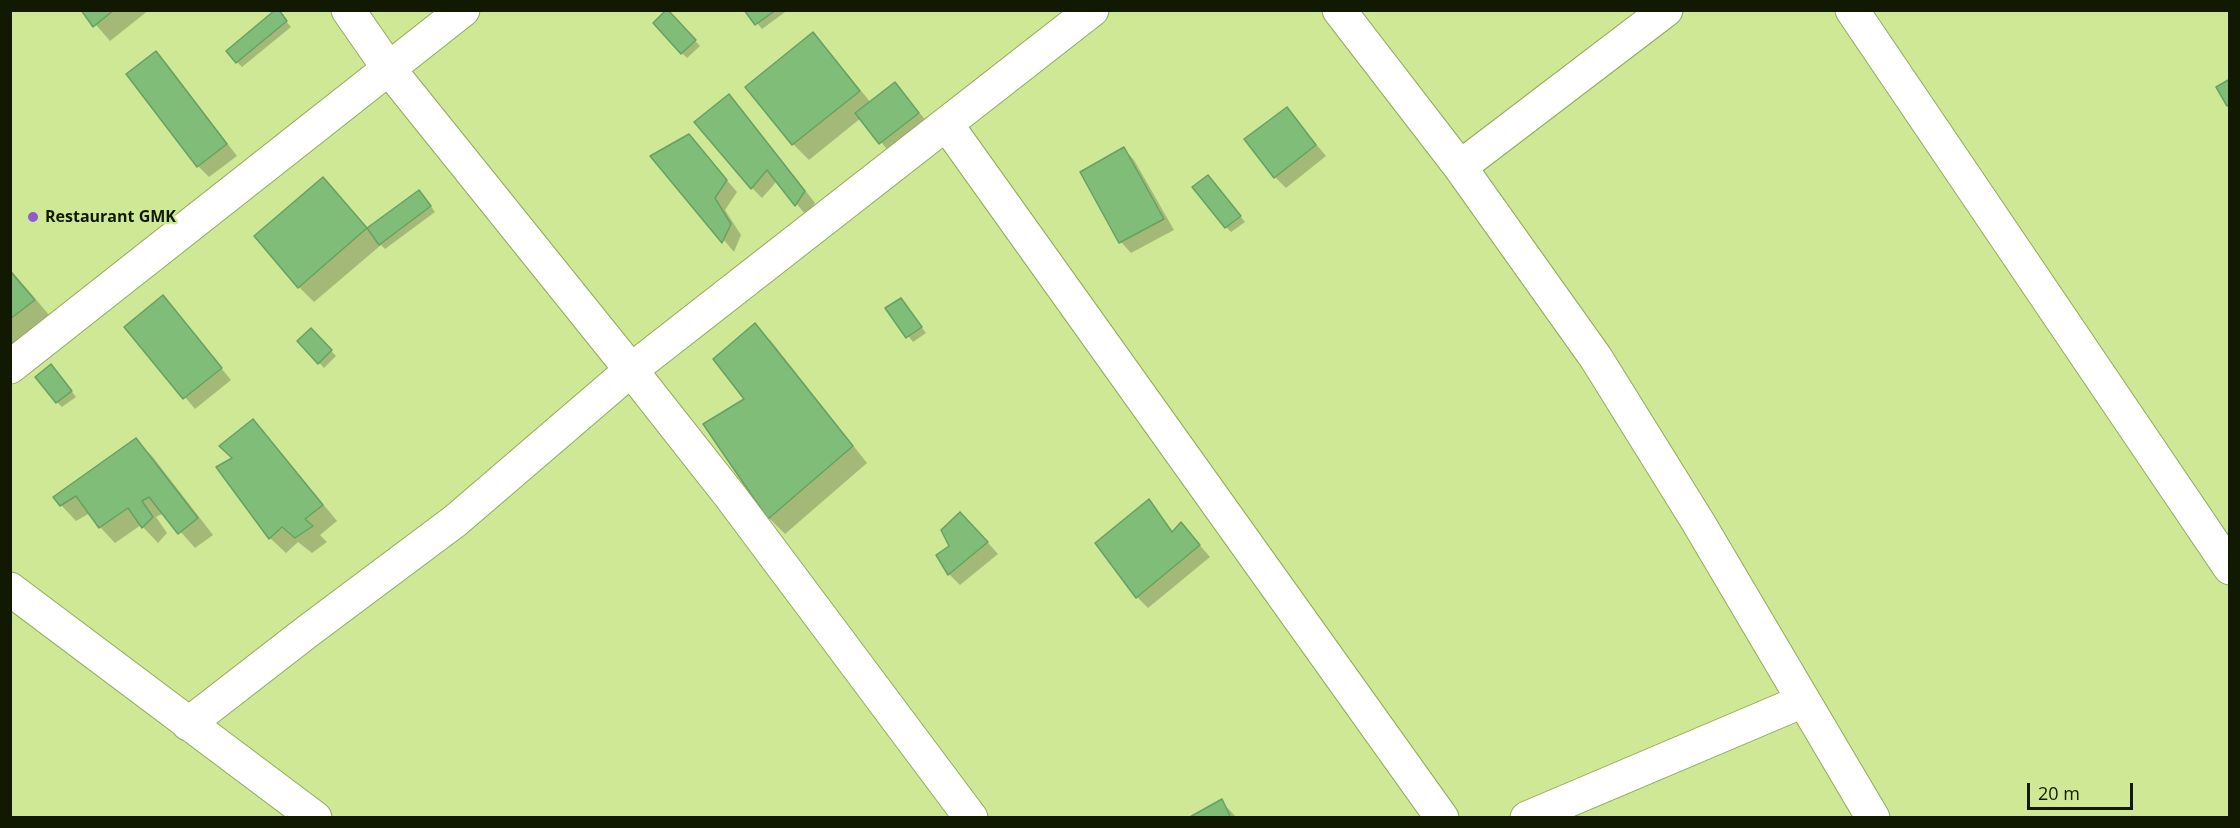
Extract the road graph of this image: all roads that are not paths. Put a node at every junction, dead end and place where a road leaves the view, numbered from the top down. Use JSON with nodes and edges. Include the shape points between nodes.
{"nodes":[{"id":1,"x":348,"y":10,"type":"edge"},
{"id":2,"x":463,"y":10,"type":"edge"},
{"id":3,"x":1092,"y":10,"type":"edge"},
{"id":4,"x":1339,"y":10,"type":"edge"},
{"id":5,"x":1666,"y":10,"type":"edge"},
{"id":6,"x":1852,"y":10,"type":"edge"},
{"id":7,"x":389,"y":69,"type":"junction"},
{"id":8,"x":947,"y":125,"type":"junction"},
{"id":9,"x":1460,"y":167,"type":"junction"},
{"id":10,"x":10,"y":367,"type":"edge"},
{"id":11,"x":631,"y":370,"type":"junction"},
{"id":12,"x":2226,"y":556,"type":"edge"},
{"id":13,"x":10,"y":589,"type":"edge"},
{"id":14,"x":1803,"y":701,"type":"junction"},
{"id":15,"x":188,"y":724,"type":"junction"},
{"id":16,"x":315,"y":818,"type":"edge"},
{"id":17,"x":971,"y":818,"type":"edge"},
{"id":18,"x":1442,"y":818,"type":"edge"},
{"id":19,"x":1527,"y":818,"type":"edge"},
{"id":20,"x":1873,"y":818,"type":"edge"}],
"edges":[{"from":1,"to":7,"type":"street"},
{"from":2,"to":7,"type":"street"},
{"from":3,"to":8,"type":"street"},
{"from":4,"to":9,"type":"street"},
{"from":5,"to":9,"type":"street"},
{"from":6,"to":12,"type":"street"},
{"from":7,"to":10,"type":"street"},
{"from":7,"to":11,"type":"street"},
{"from":8,"to":11,"type":"street"},
{"from":8,"to":18,"type":"street"},
{"from":9,"to":14,"type":"street","via":[[1596,357]]},
{"from":11,"to":15,"type":"street","via":[[455,520]]},
{"from":11,"to":17,"type":"street"},
{"from":13,"to":15,"type":"street"},
{"from":14,"to":19,"type":"street"},
{"from":14,"to":20,"type":"street"},
{"from":15,"to":16,"type":"street"}]}
